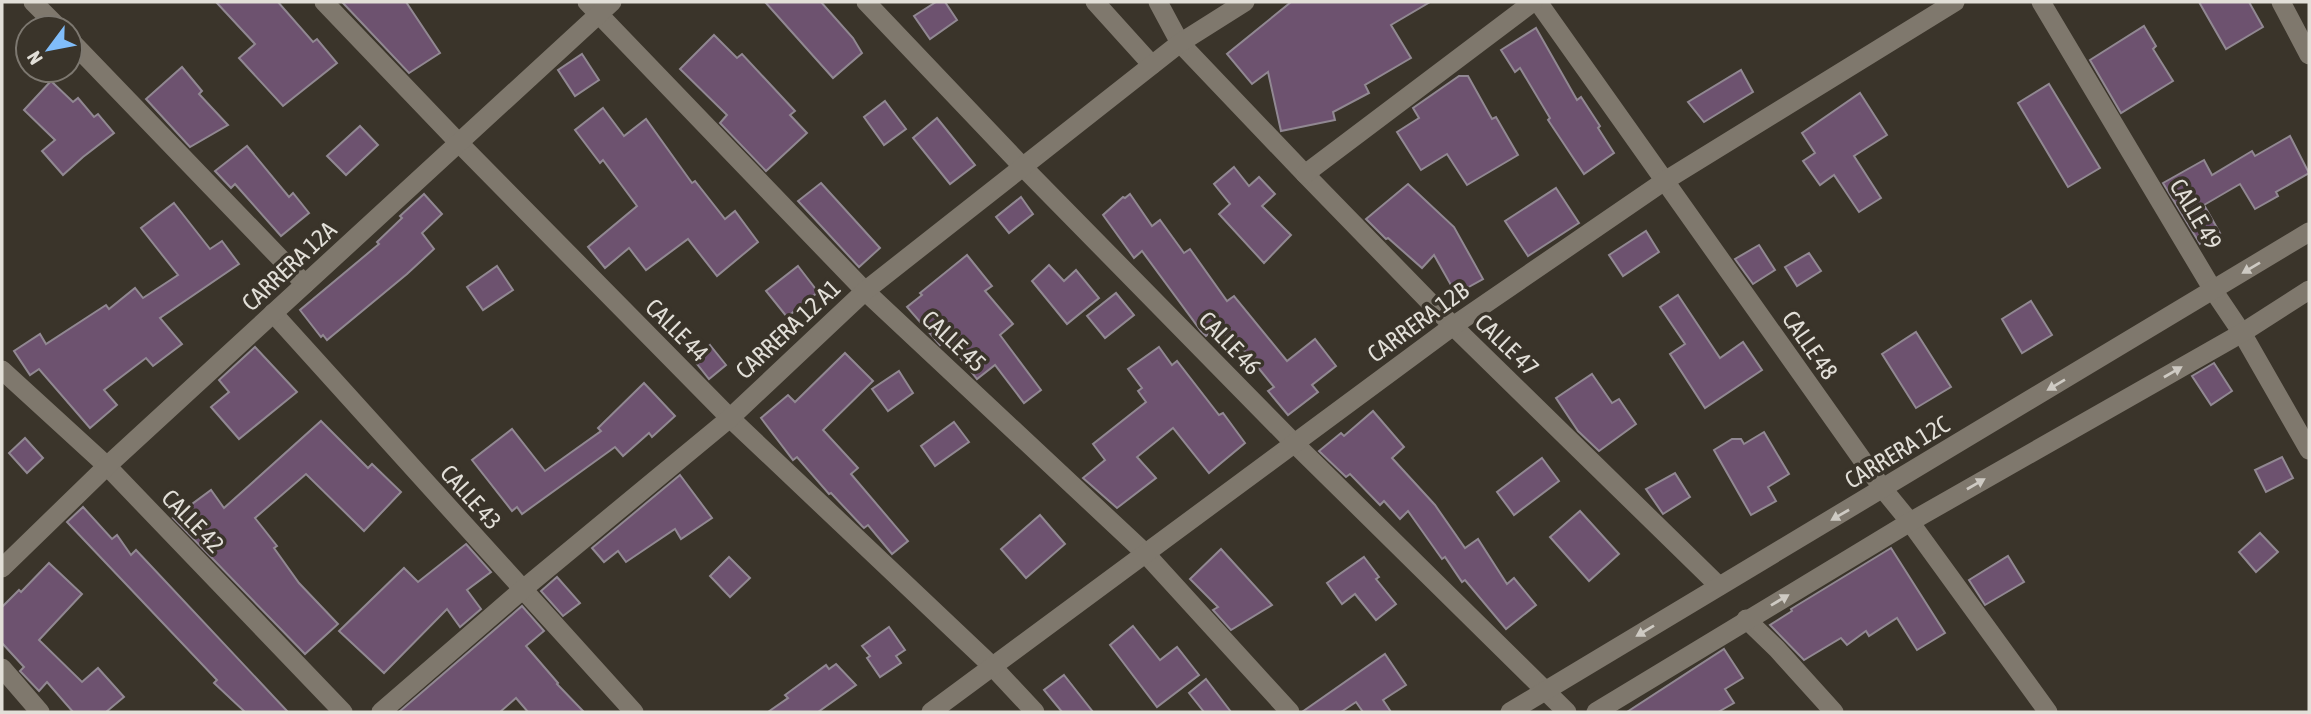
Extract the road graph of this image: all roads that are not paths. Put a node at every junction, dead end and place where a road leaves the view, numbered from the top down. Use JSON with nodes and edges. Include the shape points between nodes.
{"nodes":[{"id":1,"x":324,"y":2,"type":"edge"},
{"id":2,"x":866,"y":2,"type":"edge"},
{"id":3,"x":1095,"y":2,"type":"edge"},
{"id":4,"x":1158,"y":2,"type":"edge"},
{"id":5,"x":1245,"y":2,"type":"edge"},
{"id":6,"x":1535,"y":2,"type":"edge"},
{"id":7,"x":1955,"y":2,"type":"edge"},
{"id":8,"x":2040,"y":2,"type":"edge"},
{"id":9,"x":2281,"y":2,"type":"edge"},
{"id":10,"x":600,"y":6,"type":"edge"},
{"id":11,"x":1180,"y":43,"type":"junction"},
{"id":12,"x":84,"y":54,"type":"edge"},
{"id":13,"x":2309,"y":55,"type":"edge"},
{"id":14,"x":1152,"y":65,"type":"junction"},
{"id":15,"x":459,"y":143,"type":"junction"},
{"id":16,"x":1022,"y":166,"type":"junction"},
{"id":17,"x":1305,"y":174,"type":"junction"},
{"id":18,"x":1663,"y":182,"type":"junction"},
{"id":19,"x":2309,"y":232,"type":"edge"},
{"id":20,"x":306,"y":284,"type":"junction"},
{"id":21,"x":865,"y":290,"type":"junction"},
{"id":22,"x":2213,"y":290,"type":"junction"},
{"id":23,"x":2309,"y":290,"type":"edge"},
{"id":24,"x":273,"y":313,"type":"junction"},
{"id":25,"x":1453,"y":326,"type":"junction"},
{"id":26,"x":2242,"y":333,"type":"junction"},
{"id":27,"x":2,"y":370,"type":"edge"},
{"id":28,"x":730,"y":418,"type":"junction"},
{"id":29,"x":1294,"y":443,"type":"junction"},
{"id":30,"x":2309,"y":450,"type":"edge"},
{"id":31,"x":107,"y":466,"type":"junction"},
{"id":32,"x":1883,"y":489,"type":"junction"},
{"id":33,"x":1910,"y":522,"type":"junction"},
{"id":34,"x":1145,"y":553,"type":"junction"},
{"id":35,"x":2,"y":568,"type":"edge"},
{"id":36,"x":1719,"y":586,"type":"junction"},
{"id":37,"x":522,"y":590,"type":"junction"},
{"id":38,"x":1746,"y":619,"type":"junction"},
{"id":39,"x":992,"y":666,"type":"junction"},
{"id":40,"x":2,"y":668,"type":"edge"},
{"id":41,"x":1547,"y":691,"type":"junction"},
{"id":42,"x":40,"y":712,"type":"edge"},
{"id":43,"x":343,"y":712,"type":"edge"},
{"id":44,"x":381,"y":712,"type":"edge"},
{"id":45,"x":634,"y":712,"type":"edge"},
{"id":46,"x":930,"y":712,"type":"edge"},
{"id":47,"x":1035,"y":712,"type":"edge"},
{"id":48,"x":1290,"y":712,"type":"edge"},
{"id":49,"x":1510,"y":712,"type":"edge"},
{"id":50,"x":1567,"y":712,"type":"edge"},
{"id":51,"x":1596,"y":712,"type":"edge"},
{"id":52,"x":1834,"y":712,"type":"edge"},
{"id":53,"x":2048,"y":712,"type":"edge"}],
"edges":[{"from":1,"to":15,"type":"street","name":"CALLE 44"},
{"from":2,"to":16,"type":"street","name":"CALLE 46"},
{"from":3,"to":14,"type":"street"},
{"from":4,"to":11,"type":"street","name":"CALLE 47"},
{"from":5,"to":11,"type":"street","name":"CARRERA 12 A1"},
{"from":6,"to":17,"type":"street"},
{"from":6,"to":18,"type":"street","name":"CALLE 48"},
{"from":7,"to":18,"type":"street","name":"CARRERA 12B"},
{"from":8,"to":22,"type":"street","name":"CALLE 49"},
{"from":9,"to":13,"type":"street"},
{"from":10,"to":15,"type":"street","name":"CARRERA 12A"},
{"from":10,"to":21,"type":"street","name":"CALLE 45"},
{"from":11,"to":14,"type":"street","name":"CARRERA 12 A1"},
{"from":11,"to":17,"type":"street","name":"CALLE 47"},
{"from":12,"to":20,"type":"street"},
{"from":14,"to":16,"type":"street","name":"CARRERA 12 A1"},
{"from":15,"to":20,"type":"street","name":"CARRERA 12A"},
{"from":15,"to":28,"type":"street","name":"CALLE 44"},
{"from":16,"to":21,"type":"street","name":"CARRERA 12 A1"},
{"from":16,"to":29,"type":"street","name":"CALLE 46"},
{"from":17,"to":25,"type":"street","name":"CALLE 47"},
{"from":18,"to":25,"type":"street","name":"CARRERA 12B"},
{"from":18,"to":32,"type":"street","name":"CALLE 48"},
{"from":19,"to":22,"type":"street","name":"CARRERA 12C","one_way":true},
{"from":20,"to":24,"type":"street","name":"CARRERA 12A"},
{"from":21,"to":28,"type":"street","name":"CARRERA 12 A1"},
{"from":21,"to":34,"type":"street","name":"CALLE 45"},
{"from":22,"to":26,"type":"street","name":"CALLE 49"},
{"from":22,"to":32,"type":"street","name":"CARRERA 12C","one_way":true},
{"from":23,"to":26,"type":"street"},
{"from":24,"to":31,"type":"street","name":"CARRERA 12A"},
{"from":24,"to":37,"type":"street","name":"CALLE 43"},
{"from":25,"to":29,"type":"street","name":"CARRERA 12B"},
{"from":25,"to":36,"type":"street","name":"CALLE 47"},
{"from":26,"to":30,"type":"street","name":"CALLE 49"},
{"from":33,"to":26,"type":"street","one_way":true},
{"from":27,"to":31,"type":"street","name":"CALLE 42"},
{"from":28,"to":37,"type":"street","name":"CARRERA 12 A1"},
{"from":28,"to":39,"type":"street","name":"CALLE 44"},
{"from":29,"to":34,"type":"street","name":"CARRERA 12B"},
{"from":29,"to":41,"type":"street","name":"CALLE 46"},
{"from":31,"to":35,"type":"street","name":"CARRERA 12A"},
{"from":31,"to":43,"type":"street","name":"CALLE 42"},
{"from":32,"to":33,"type":"street","name":"CALLE 48"},
{"from":32,"to":36,"type":"street","name":"CARRERA 12C","one_way":true},
{"from":38,"to":33,"type":"street","one_way":true},
{"from":33,"to":53,"type":"street","name":"CALLE 48"},
{"from":34,"to":39,"type":"street","name":"CARRERA 12B"},
{"from":34,"to":48,"type":"street","name":"CALLE 45"},
{"from":36,"to":41,"type":"street","name":"CARRERA 12C","one_way":true},
{"from":37,"to":44,"type":"street","name":"CARRERA 12 A1"},
{"from":37,"to":45,"type":"street","name":"CALLE 43"},
{"from":38,"to":51,"type":"street"},
{"from":38,"to":52,"type":"street"},
{"from":39,"to":46,"type":"street","name":"CARRERA 12B"},
{"from":39,"to":47,"type":"street","name":"CALLE 44"},
{"from":40,"to":42,"type":"street"},
{"from":41,"to":49,"type":"street","name":"CARRERA 12C"},
{"from":41,"to":50,"type":"street","name":"CALLE 46"}]}
